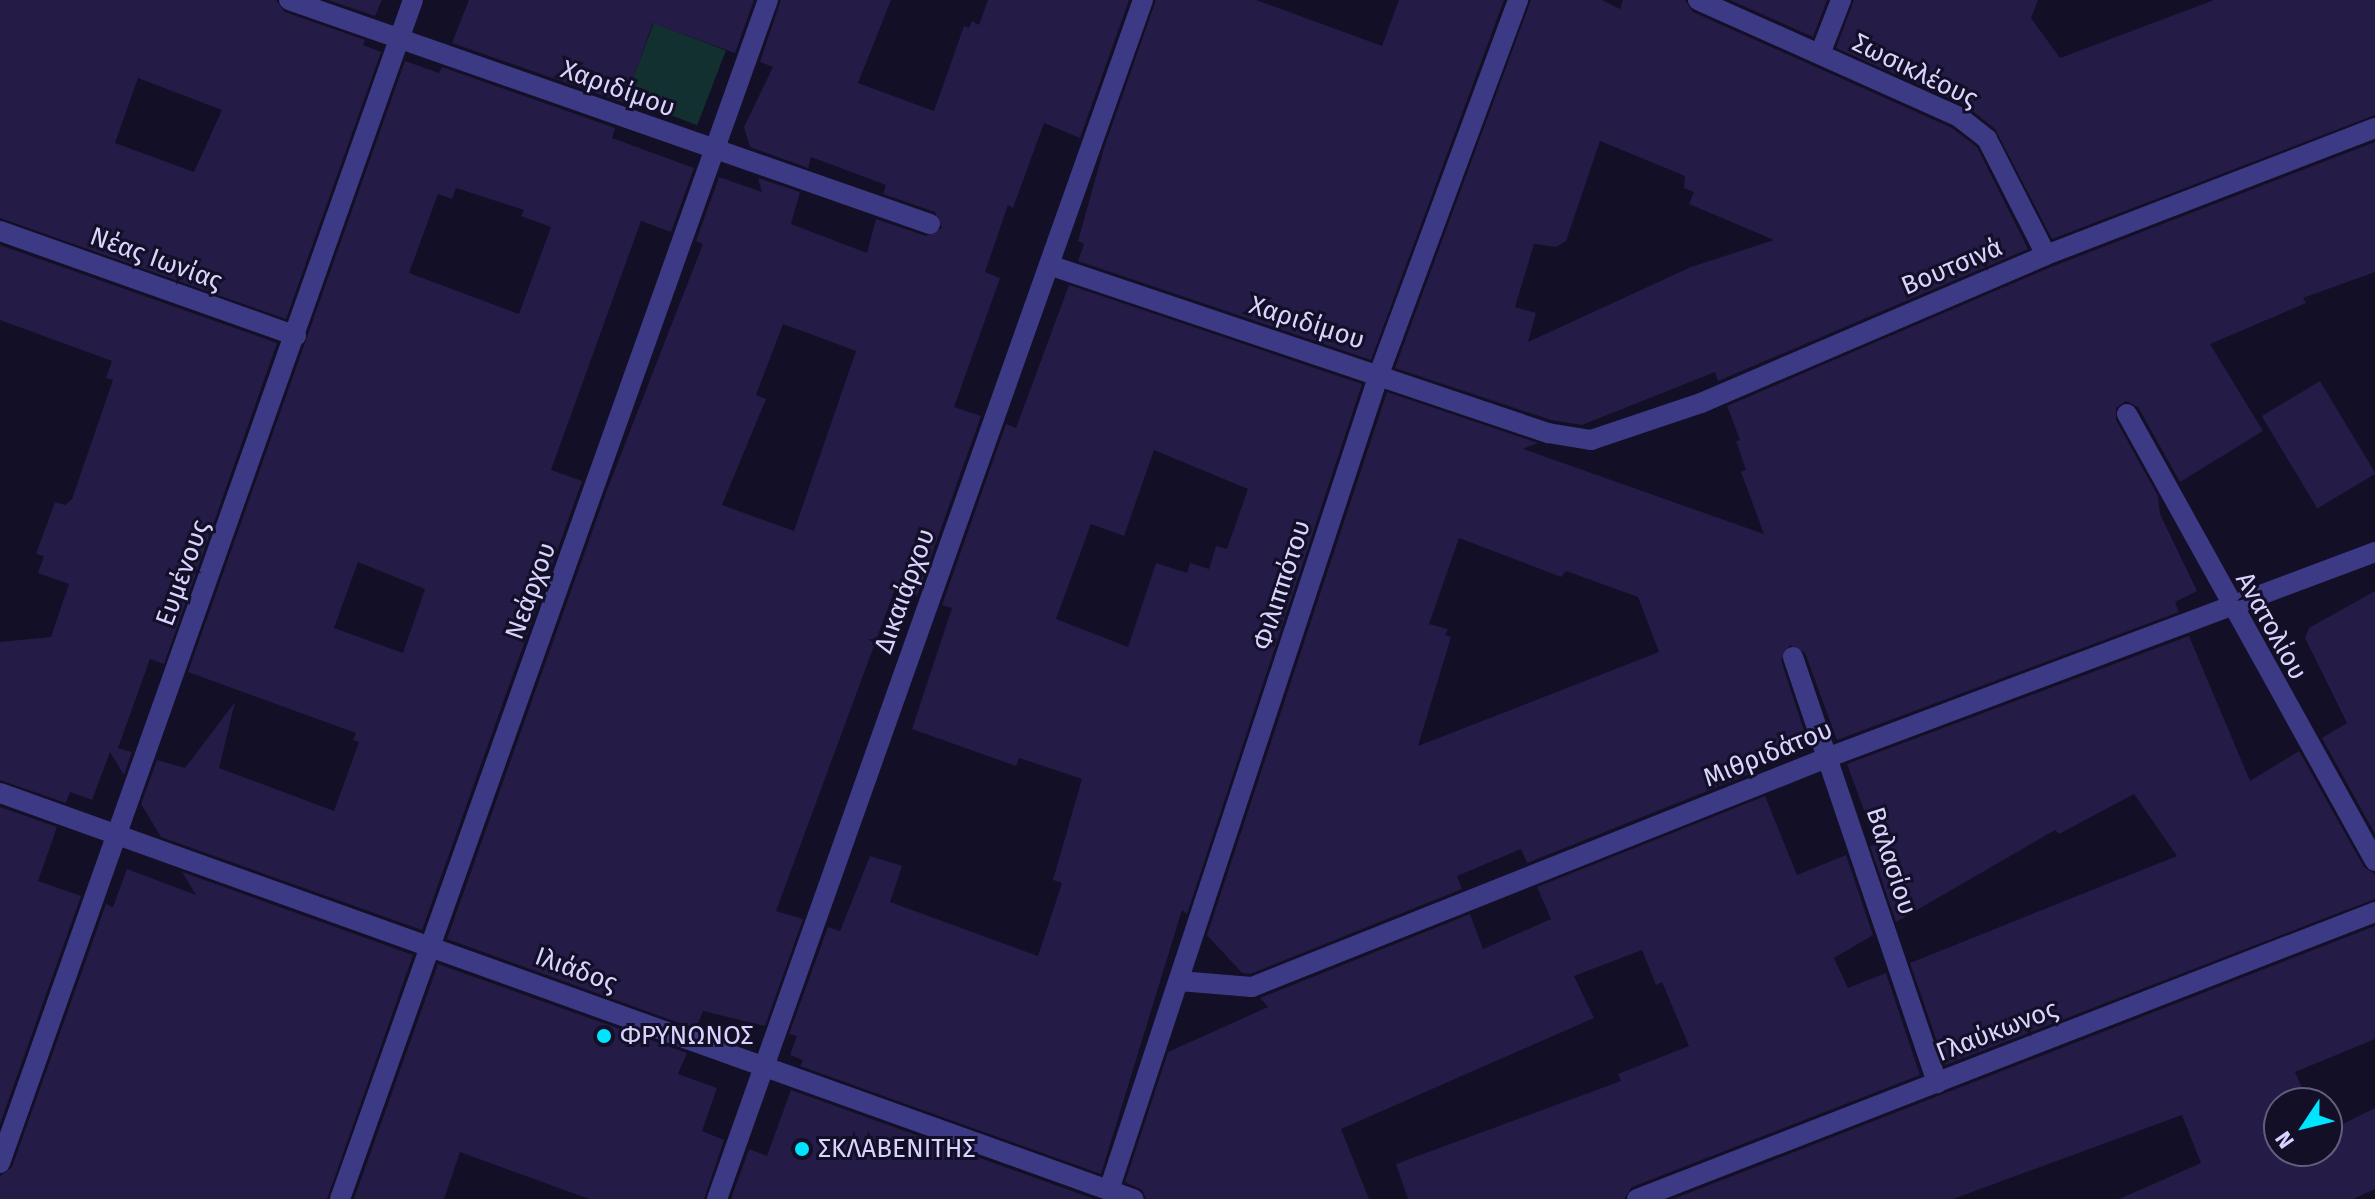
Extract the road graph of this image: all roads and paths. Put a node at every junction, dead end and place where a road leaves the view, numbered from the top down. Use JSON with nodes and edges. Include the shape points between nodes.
{"nodes":[{"id":1,"x":289,"y":0,"type":"edge"},
{"id":2,"x":413,"y":0,"type":"edge"},
{"id":3,"x":768,"y":0,"type":"edge"},
{"id":4,"x":1143,"y":0,"type":"edge"},
{"id":5,"x":1518,"y":0,"type":"edge"},
{"id":6,"x":1698,"y":0,"type":"edge"},
{"id":7,"x":1841,"y":0,"type":"edge"},
{"id":8,"x":399,"y":39,"type":"junction"},
{"id":9,"x":1820,"y":54,"type":"junction"},
{"id":10,"x":2375,"y":128,"type":"edge"},
{"id":11,"x":716,"y":151,"type":"junction"},
{"id":12,"x":930,"y":224,"type":"dead end"},
{"id":13,"x":0,"y":231,"type":"edge"},
{"id":14,"x":2046,"y":255,"type":"junction"},
{"id":15,"x":1049,"y":265,"type":"junction"},
{"id":16,"x":296,"y":336,"type":"junction"},
{"id":17,"x":1379,"y":374,"type":"junction"},
{"id":18,"x":2127,"y":414,"type":"dead end"},
{"id":19,"x":1548,"y":433,"type":"joint"},
{"id":20,"x":2375,"y":552,"type":"edge"},
{"id":21,"x":2231,"y":609,"type":"junction"},
{"id":22,"x":1793,"y":657,"type":"dead end"},
{"id":23,"x":1829,"y":757,"type":"junction"},
{"id":24,"x":0,"y":793,"type":"edge"},
{"id":25,"x":117,"y":836,"type":"junction"},
{"id":26,"x":2375,"y":861,"type":"edge"},
{"id":27,"x":2375,"y":912,"type":"edge"},
{"id":28,"x":431,"y":946,"type":"junction"},
{"id":29,"x":1179,"y":981,"type":"junction"},
{"id":30,"x":764,"y":1065,"type":"junction"},
{"id":31,"x":1937,"y":1083,"type":"junction"},
{"id":32,"x":0,"y":1163,"type":"edge"},
{"id":33,"x":1109,"y":1190,"type":"junction"},
{"id":34,"x":340,"y":1199,"type":"edge"},
{"id":35,"x":717,"y":1199,"type":"edge"},
{"id":36,"x":1133,"y":1199,"type":"edge"},
{"id":37,"x":1637,"y":1199,"type":"edge"}],
"edges":[{"from":1,"to":8,"type":"street","name":"Χαριδίμου"},
{"from":2,"to":8,"type":"street","name":"Ευμένους"},
{"from":3,"to":11,"type":"street","name":"Νεάρχου"},
{"from":4,"to":15,"type":"street","name":"Δικαιάρχου"},
{"from":5,"to":17,"type":"street","name":"Φιλιππότου"},
{"from":6,"to":9,"type":"street","name":"Σωσικλέους"},
{"from":7,"to":9,"type":"street"},
{"from":8,"to":11,"type":"street","name":"Χαριδίμου"},
{"from":8,"to":16,"type":"street","name":"Ευμένους"},
{"from":9,"to":14,"type":"street","name":"Σωσικλέους","via":[[1959,117],[1987,139]]},
{"from":10,"to":14,"type":"street","name":"Βουτσινά"},
{"from":11,"to":12,"type":"street","name":"Χαριδίμου"},
{"from":11,"to":28,"type":"street","name":"Νεάρχου"},
{"from":13,"to":16,"type":"street","name":"Νέας Ιωνίας"},
{"from":14,"to":19,"type":"street","name":"Βουτσινά","via":[[1627,431],[1591,440]]},
{"from":15,"to":17,"type":"street","name":"Χαριδίμου"},
{"from":15,"to":30,"type":"street","name":"Δικαιάρχου"},
{"from":16,"to":25,"type":"street","name":"Ευμένους"},
{"from":17,"to":19,"type":"street","name":"Χαριδίμου"},
{"from":17,"to":29,"type":"street","name":"Φιλιππότου"},
{"from":18,"to":21,"type":"street","name":"Ανατολίου"},
{"from":20,"to":21,"type":"street","name":"Μιθριδάτου"},
{"from":21,"to":23,"type":"street","name":"Μιθριδάτου"},
{"from":21,"to":26,"type":"street","name":"Ανατολίου"},
{"from":22,"to":23,"type":"street","name":"Βαλασίου"},
{"from":23,"to":29,"type":"street","name":"Μιθριδάτου","via":[[1252,987]]},
{"from":23,"to":31,"type":"street","name":"Βαλασίου"},
{"from":24,"to":25,"type":"street","name":"Ιλιάδος"},
{"from":25,"to":28,"type":"street","name":"Ιλιάδος"},
{"from":25,"to":32,"type":"street","name":"Ευμένους"},
{"from":27,"to":31,"type":"street","name":"Γλαύκωνος"},
{"from":28,"to":30,"type":"street","name":"Ιλιάδος"},
{"from":28,"to":34,"type":"street","name":"Νεάρχου"},
{"from":29,"to":33,"type":"street","name":"Φιλιππότου"},
{"from":30,"to":33,"type":"street","name":"Ιλιάδος"},
{"from":30,"to":35,"type":"street","name":"Δικαιάρχου"},
{"from":31,"to":37,"type":"street","name":"Γλαύκωνος"},
{"from":33,"to":36,"type":"street","name":"Ιλιάδος"}]}
